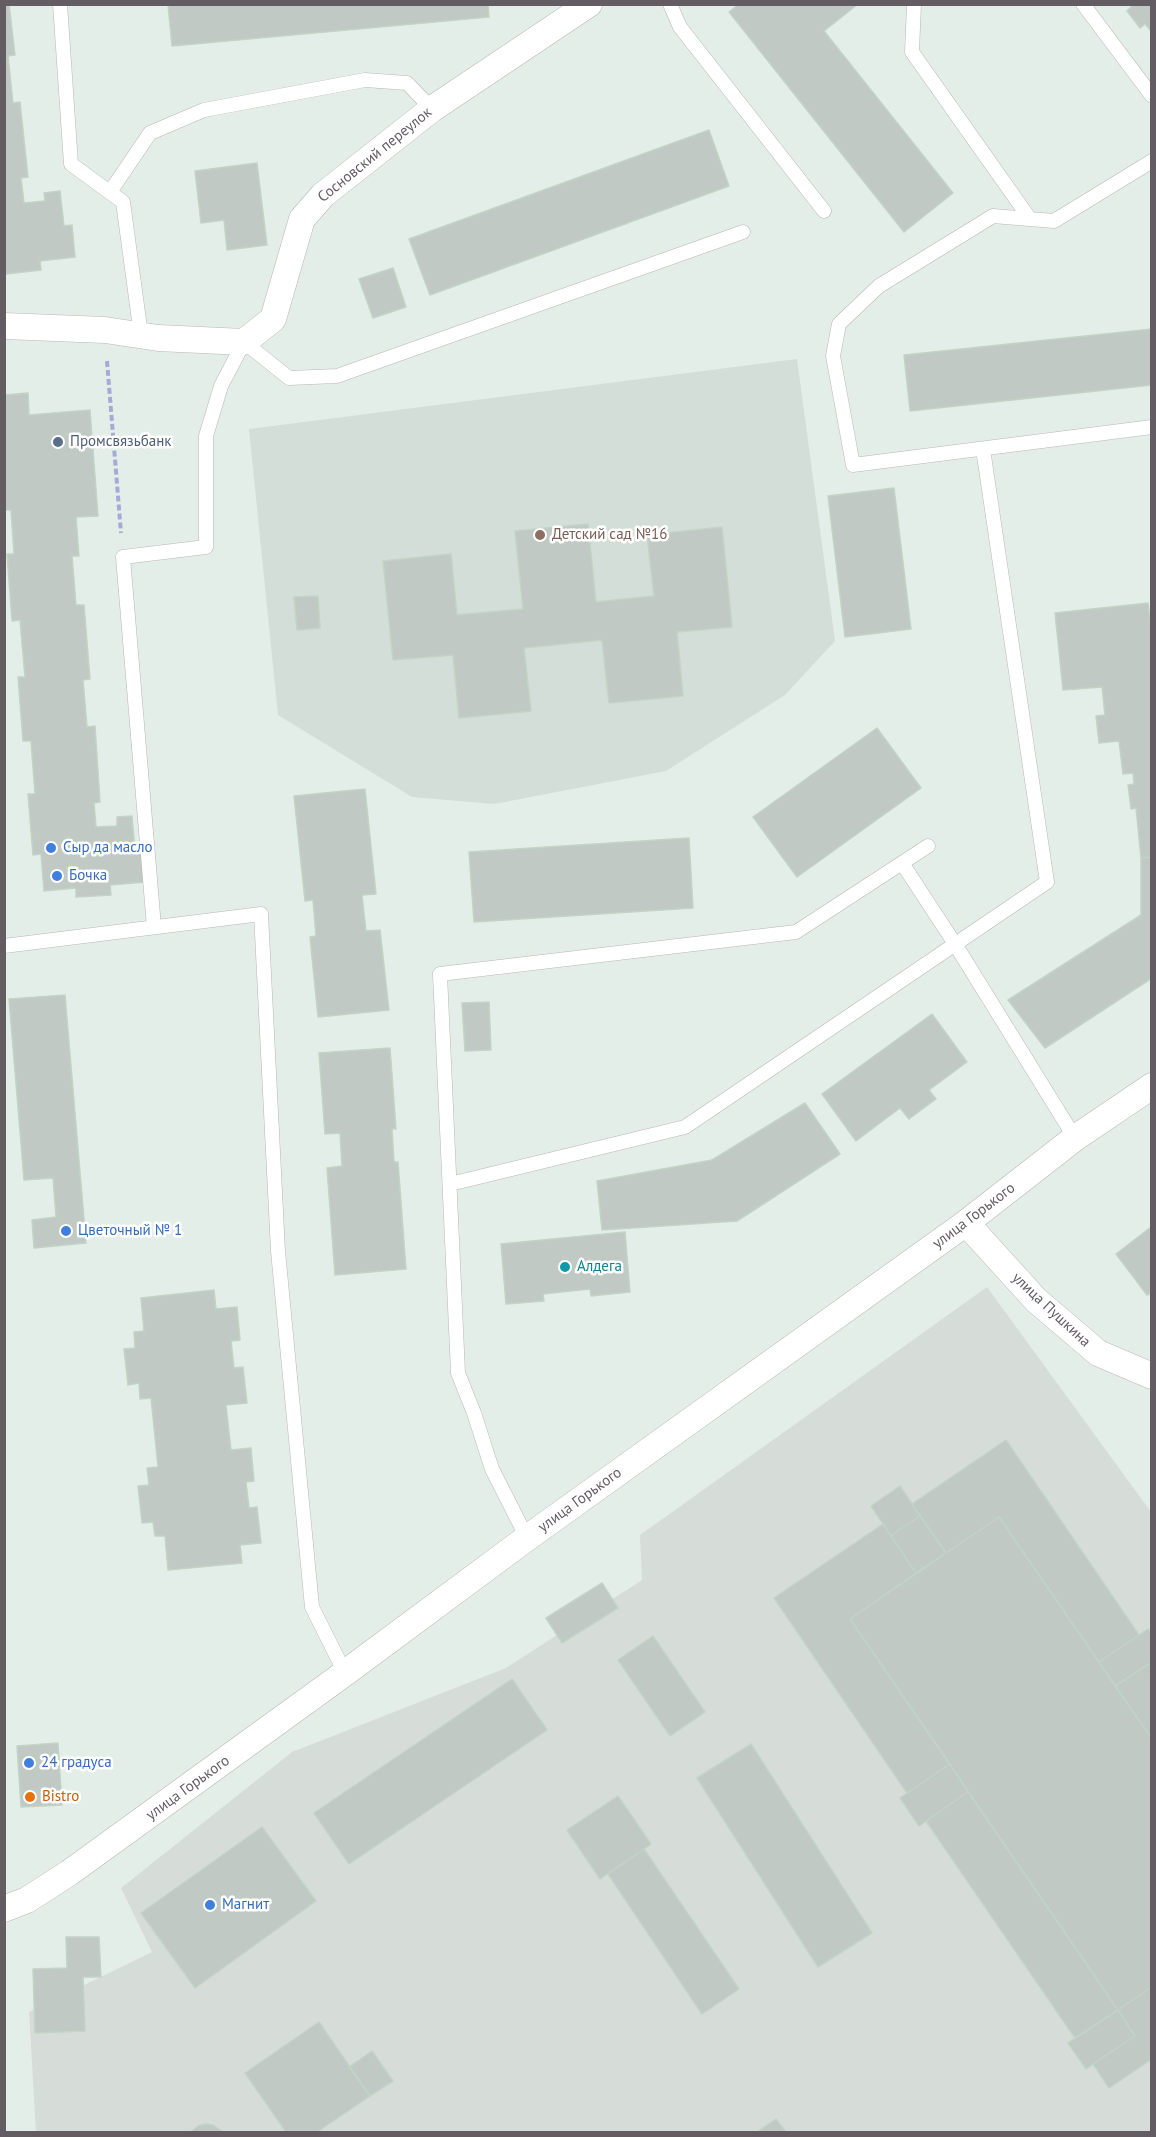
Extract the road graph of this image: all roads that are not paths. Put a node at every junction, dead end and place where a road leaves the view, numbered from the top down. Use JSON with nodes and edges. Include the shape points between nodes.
{"nodes":[{"id":1,"x":60,"y":4,"type":"edge"},
{"id":2,"x":589,"y":4,"type":"edge"},
{"id":3,"x":670,"y":4,"type":"edge"},
{"id":4,"x":914,"y":4,"type":"edge"},
{"id":5,"x":1083,"y":4,"type":"edge"},
{"id":6,"x":1152,"y":96,"type":"edge"},
{"id":7,"x":432,"y":109,"type":"junction"},
{"id":8,"x":1152,"y":161,"type":"edge"},
{"id":9,"x":110,"y":192,"type":"junction"},
{"id":10,"x":824,"y":211,"type":"dead end"},
{"id":11,"x":1030,"y":219,"type":"junction"},
{"id":12,"x":743,"y":232,"type":"dead end"},
{"id":13,"x":4,"y":326,"type":"edge"},
{"id":14,"x":141,"y":335,"type":"junction"},
{"id":15,"x":244,"y":342,"type":"junction"},
{"id":16,"x":1152,"y":427,"type":"edge"},
{"id":17,"x":983,"y":449,"type":"junction"},
{"id":18,"x":928,"y":846,"type":"dead end"},
{"id":19,"x":902,"y":863,"type":"junction"},
{"id":20,"x":154,"y":927,"type":"junction"},
{"id":21,"x":955,"y":944,"type":"junction"},
{"id":22,"x":4,"y":946,"type":"edge"},
{"id":23,"x":1152,"y":1086,"type":"edge"},
{"id":24,"x":1075,"y":1138,"type":"junction"},
{"id":25,"x":450,"y":1184,"type":"junction"},
{"id":26,"x":966,"y":1223,"type":"junction"},
{"id":27,"x":1152,"y":1376,"type":"edge"},
{"id":28,"x":527,"y":1538,"type":"junction"},
{"id":29,"x":345,"y":1673,"type":"junction"},
{"id":30,"x":4,"y":1909,"type":"edge"}],
"edges":[{"from":1,"to":9,"type":"lane","via":[[71,164]]},
{"from":2,"to":7,"type":"street","name":"Сосновский переулок"},
{"from":3,"to":10,"type":"lane","via":[[680,27]]},
{"from":4,"to":11,"type":"lane","via":[[912,52]]},
{"from":5,"to":6,"type":"lane"},
{"from":7,"to":9,"type":"lane","via":[[407,83],[365,80],[204,110],[150,133]]},
{"from":7,"to":15,"type":"street","name":"Сосновский переулок","via":[[322,195],[302,219],[273,319]]},
{"from":8,"to":11,"type":"lane","via":[[1054,221]]},
{"from":9,"to":14,"type":"lane","via":[[123,202]]},
{"from":11,"to":17,"type":"lane","via":[[993,216],[879,286],[838,324],[833,356],[853,465]]},
{"from":12,"to":15,"type":"lane","via":[[337,376],[289,378]]},
{"from":13,"to":14,"type":"street"},
{"from":14,"to":15,"type":"street"},
{"from":15,"to":20,"type":"lane","via":[[220,386],[207,436],[206,547],[123,557]]},
{"from":16,"to":17,"type":"lane"},
{"from":17,"to":21,"type":"lane","via":[[1047,882]]},
{"from":18,"to":19,"type":"lane"},
{"from":19,"to":21,"type":"lane"},
{"from":19,"to":25,"type":"lane","via":[[796,932],[440,974]]},
{"from":20,"to":22,"type":"lane"},
{"from":20,"to":29,"type":"lane","via":[[261,914],[278,1251],[312,1606]]},
{"from":21,"to":24,"type":"lane"},
{"from":21,"to":25,"type":"lane","via":[[685,1127]]},
{"from":23,"to":24,"type":"street","name":"улица Горького"},
{"from":24,"to":26,"type":"street","name":"улица Горького"},
{"from":25,"to":28,"type":"lane","via":[[458,1373],[492,1469]]},
{"from":26,"to":27,"type":"street","name":"улица Пушкина","via":[[1036,1300],[1098,1353]]},
{"from":26,"to":28,"type":"street","name":"улица Горького"},
{"from":28,"to":29,"type":"street","name":"улица Горького"},
{"from":29,"to":30,"type":"street","name":"улица Горького","via":[[69,1874]]}]}
